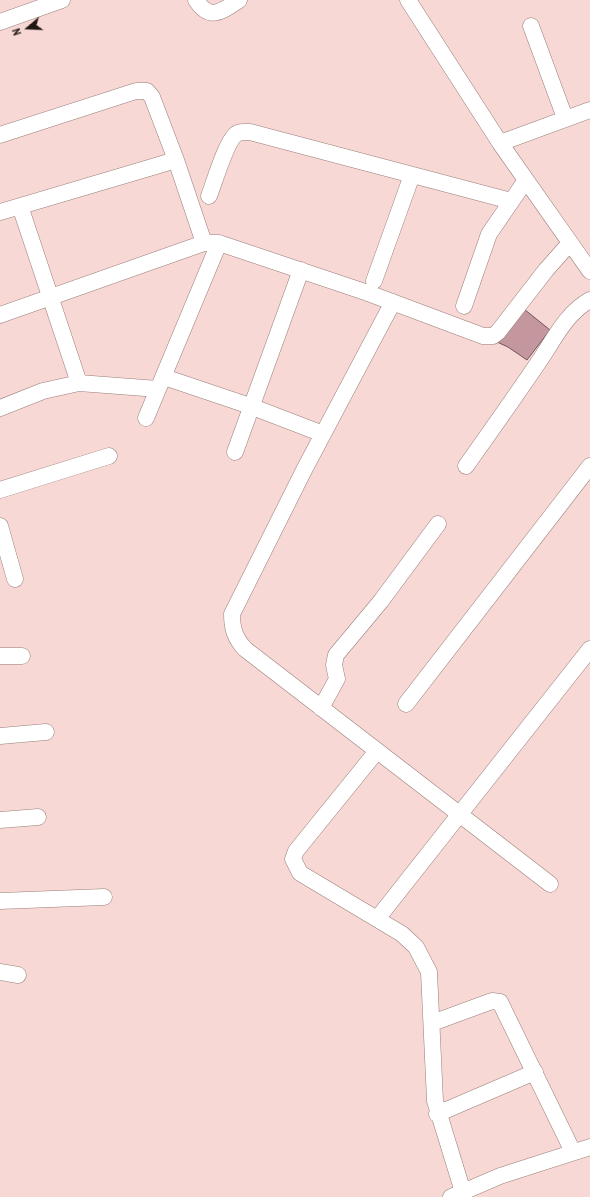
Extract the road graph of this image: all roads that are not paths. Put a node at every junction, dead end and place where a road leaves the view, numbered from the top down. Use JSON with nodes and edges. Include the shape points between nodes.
{"nodes":[{"id":1,"x":62,"y":0,"type":"edge"},
{"id":2,"x":196,"y":0,"type":"edge"},
{"id":3,"x":239,"y":0,"type":"edge"},
{"id":4,"x":408,"y":0,"type":"edge"},
{"id":5,"x":0,"y":22,"type":"edge"},
{"id":6,"x":531,"y":26,"type":"dead end"},
{"id":7,"x":590,"y":110,"type":"edge"},
{"id":8,"x":565,"y":118,"type":"junction"},
{"id":9,"x":0,"y":135,"type":"edge"},
{"id":10,"x":500,"y":143,"type":"junction"},
{"id":11,"x":176,"y":160,"type":"junction"},
{"id":12,"x":412,"y":175,"type":"junction"},
{"id":13,"x":526,"y":180,"type":"junction"},
{"id":14,"x":209,"y":196,"type":"dead end"},
{"id":15,"x":511,"y":201,"type":"junction"},
{"id":16,"x":20,"y":206,"type":"junction"},
{"id":17,"x":0,"y":212,"type":"edge"},
{"id":18,"x":212,"y":243,"type":"junction"},
{"id":19,"x":570,"y":243,"type":"junction"},
{"id":20,"x":301,"y":270,"type":"junction"},
{"id":21,"x":590,"y":271,"type":"edge"},
{"id":22,"x":374,"y":281,"type":"dead end"},
{"id":23,"x":49,"y":296,"type":"junction"},
{"id":24,"x":590,"y":300,"type":"edge"},
{"id":25,"x":393,"y":302,"type":"junction"},
{"id":26,"x":464,"y":306,"type":"dead end"},
{"id":27,"x":0,"y":315,"type":"edge"},
{"id":28,"x":80,"y":383,"type":"junction"},
{"id":29,"x":161,"y":383,"type":"junction"},
{"id":30,"x":250,"y":406,"type":"junction"},
{"id":31,"x":0,"y":408,"type":"edge"},
{"id":32,"x":146,"y":418,"type":"dead end"},
{"id":33,"x":323,"y":434,"type":"junction"},
{"id":34,"x":235,"y":452,"type":"dead end"},
{"id":35,"x":108,"y":456,"type":"dead end"},
{"id":36,"x":466,"y":466,"type":"dead end"},
{"id":37,"x":590,"y":466,"type":"edge"},
{"id":38,"x":0,"y":490,"type":"edge"},
{"id":39,"x":438,"y":524,"type":"dead end"},
{"id":40,"x":0,"y":526,"type":"edge"},
{"id":41,"x":15,"y":579,"type":"dead end"},
{"id":42,"x":590,"y":649,"type":"edge"},
{"id":43,"x":0,"y":656,"type":"edge"},
{"id":44,"x":22,"y":656,"type":"dead end"},
{"id":45,"x":406,"y":704,"type":"dead end"},
{"id":46,"x":321,"y":708,"type":"junction"},
{"id":47,"x":46,"y":732,"type":"dead end"},
{"id":48,"x":0,"y":736,"type":"edge"},
{"id":49,"x":377,"y":751,"type":"junction"},
{"id":50,"x":458,"y":814,"type":"junction"},
{"id":51,"x":38,"y":818,"type":"dead end"},
{"id":52,"x":0,"y":820,"type":"edge"},
{"id":53,"x":550,"y":884,"type":"dead end"},
{"id":54,"x":104,"y":897,"type":"dead end"},
{"id":55,"x":0,"y":901,"type":"edge"},
{"id":56,"x":377,"y":919,"type":"junction"},
{"id":57,"x":0,"y":972,"type":"edge"},
{"id":58,"x":18,"y":975,"type":"dead end"},
{"id":59,"x":432,"y":1023,"type":"junction"},
{"id":60,"x":535,"y":1072,"type":"junction"},
{"id":61,"x":437,"y":1114,"type":"junction"},
{"id":62,"x":590,"y":1147,"type":"edge"},
{"id":63,"x":573,"y":1152,"type":"junction"},
{"id":64,"x":457,"y":1194,"type":"edge"}],
"edges":[{"from":1,"to":5,"type":"street"},
{"from":2,"to":3,"type":"street","via":[[208,13],[222,11]]},
{"from":4,"to":10,"type":"street"},
{"from":6,"to":8,"type":"street"},
{"from":7,"to":8,"type":"street"},
{"from":8,"to":10,"type":"street"},
{"from":9,"to":11,"type":"street","via":[[142,90],[147,91],[152,97]]},
{"from":10,"to":13,"type":"street"},
{"from":11,"to":16,"type":"street"},
{"from":11,"to":18,"type":"street"},
{"from":12,"to":14,"type":"street","via":[[250,132],[241,132],[235,135],[229,144]]},
{"from":12,"to":15,"type":"street"},
{"from":12,"to":22,"type":"street"},
{"from":13,"to":15,"type":"street"},
{"from":13,"to":19,"type":"street"},
{"from":15,"to":26,"type":"street","via":[[489,234]]},
{"from":16,"to":17,"type":"street"},
{"from":16,"to":23,"type":"street"},
{"from":18,"to":20,"type":"street"},
{"from":18,"to":23,"type":"street"},
{"from":18,"to":29,"type":"street"},
{"from":19,"to":21,"type":"street"},
{"from":19,"to":25,"type":"street","via":[[493,336],[483,336]]},
{"from":20,"to":25,"type":"street"},
{"from":20,"to":30,"type":"street"},
{"from":23,"to":27,"type":"street"},
{"from":23,"to":28,"type":"street"},
{"from":24,"to":36,"type":"street","via":[[572,313]]},
{"from":25,"to":33,"type":"street"},
{"from":28,"to":29,"type":"street"},
{"from":28,"to":31,"type":"street","via":[[43,391]]},
{"from":29,"to":30,"type":"street"},
{"from":29,"to":32,"type":"street"},
{"from":30,"to":33,"type":"street"},
{"from":30,"to":34,"type":"street"},
{"from":33,"to":46,"type":"street","via":[[232,614],[232,628],[237,640],[245,649]]},
{"from":35,"to":38,"type":"street"},
{"from":37,"to":45,"type":"street"},
{"from":39,"to":46,"type":"street","via":[[381,601],[336,655],[334,665],[337,679]]},
{"from":40,"to":41,"type":"street"},
{"from":42,"to":50,"type":"street"},
{"from":43,"to":44,"type":"street"},
{"from":46,"to":49,"type":"street"},
{"from":47,"to":48,"type":"street"},
{"from":49,"to":50,"type":"street"},
{"from":49,"to":56,"type":"street","via":[[296,851],[293,859],[300,873]]},
{"from":50,"to":53,"type":"street"},
{"from":50,"to":56,"type":"street"},
{"from":51,"to":52,"type":"street"},
{"from":54,"to":55,"type":"street"},
{"from":56,"to":59,"type":"street","via":[[402,934],[416,947],[422,957],[429,972]]},
{"from":57,"to":58,"type":"street"},
{"from":59,"to":60,"type":"street","via":[[492,1001],[500,1002]]},
{"from":59,"to":61,"type":"street","via":[[433,1084]]},
{"from":60,"to":61,"type":"street"},
{"from":60,"to":63,"type":"street"},
{"from":61,"to":64,"type":"street"},
{"from":62,"to":63,"type":"street"},
{"from":63,"to":64,"type":"street","via":[[500,1176]]}]}
